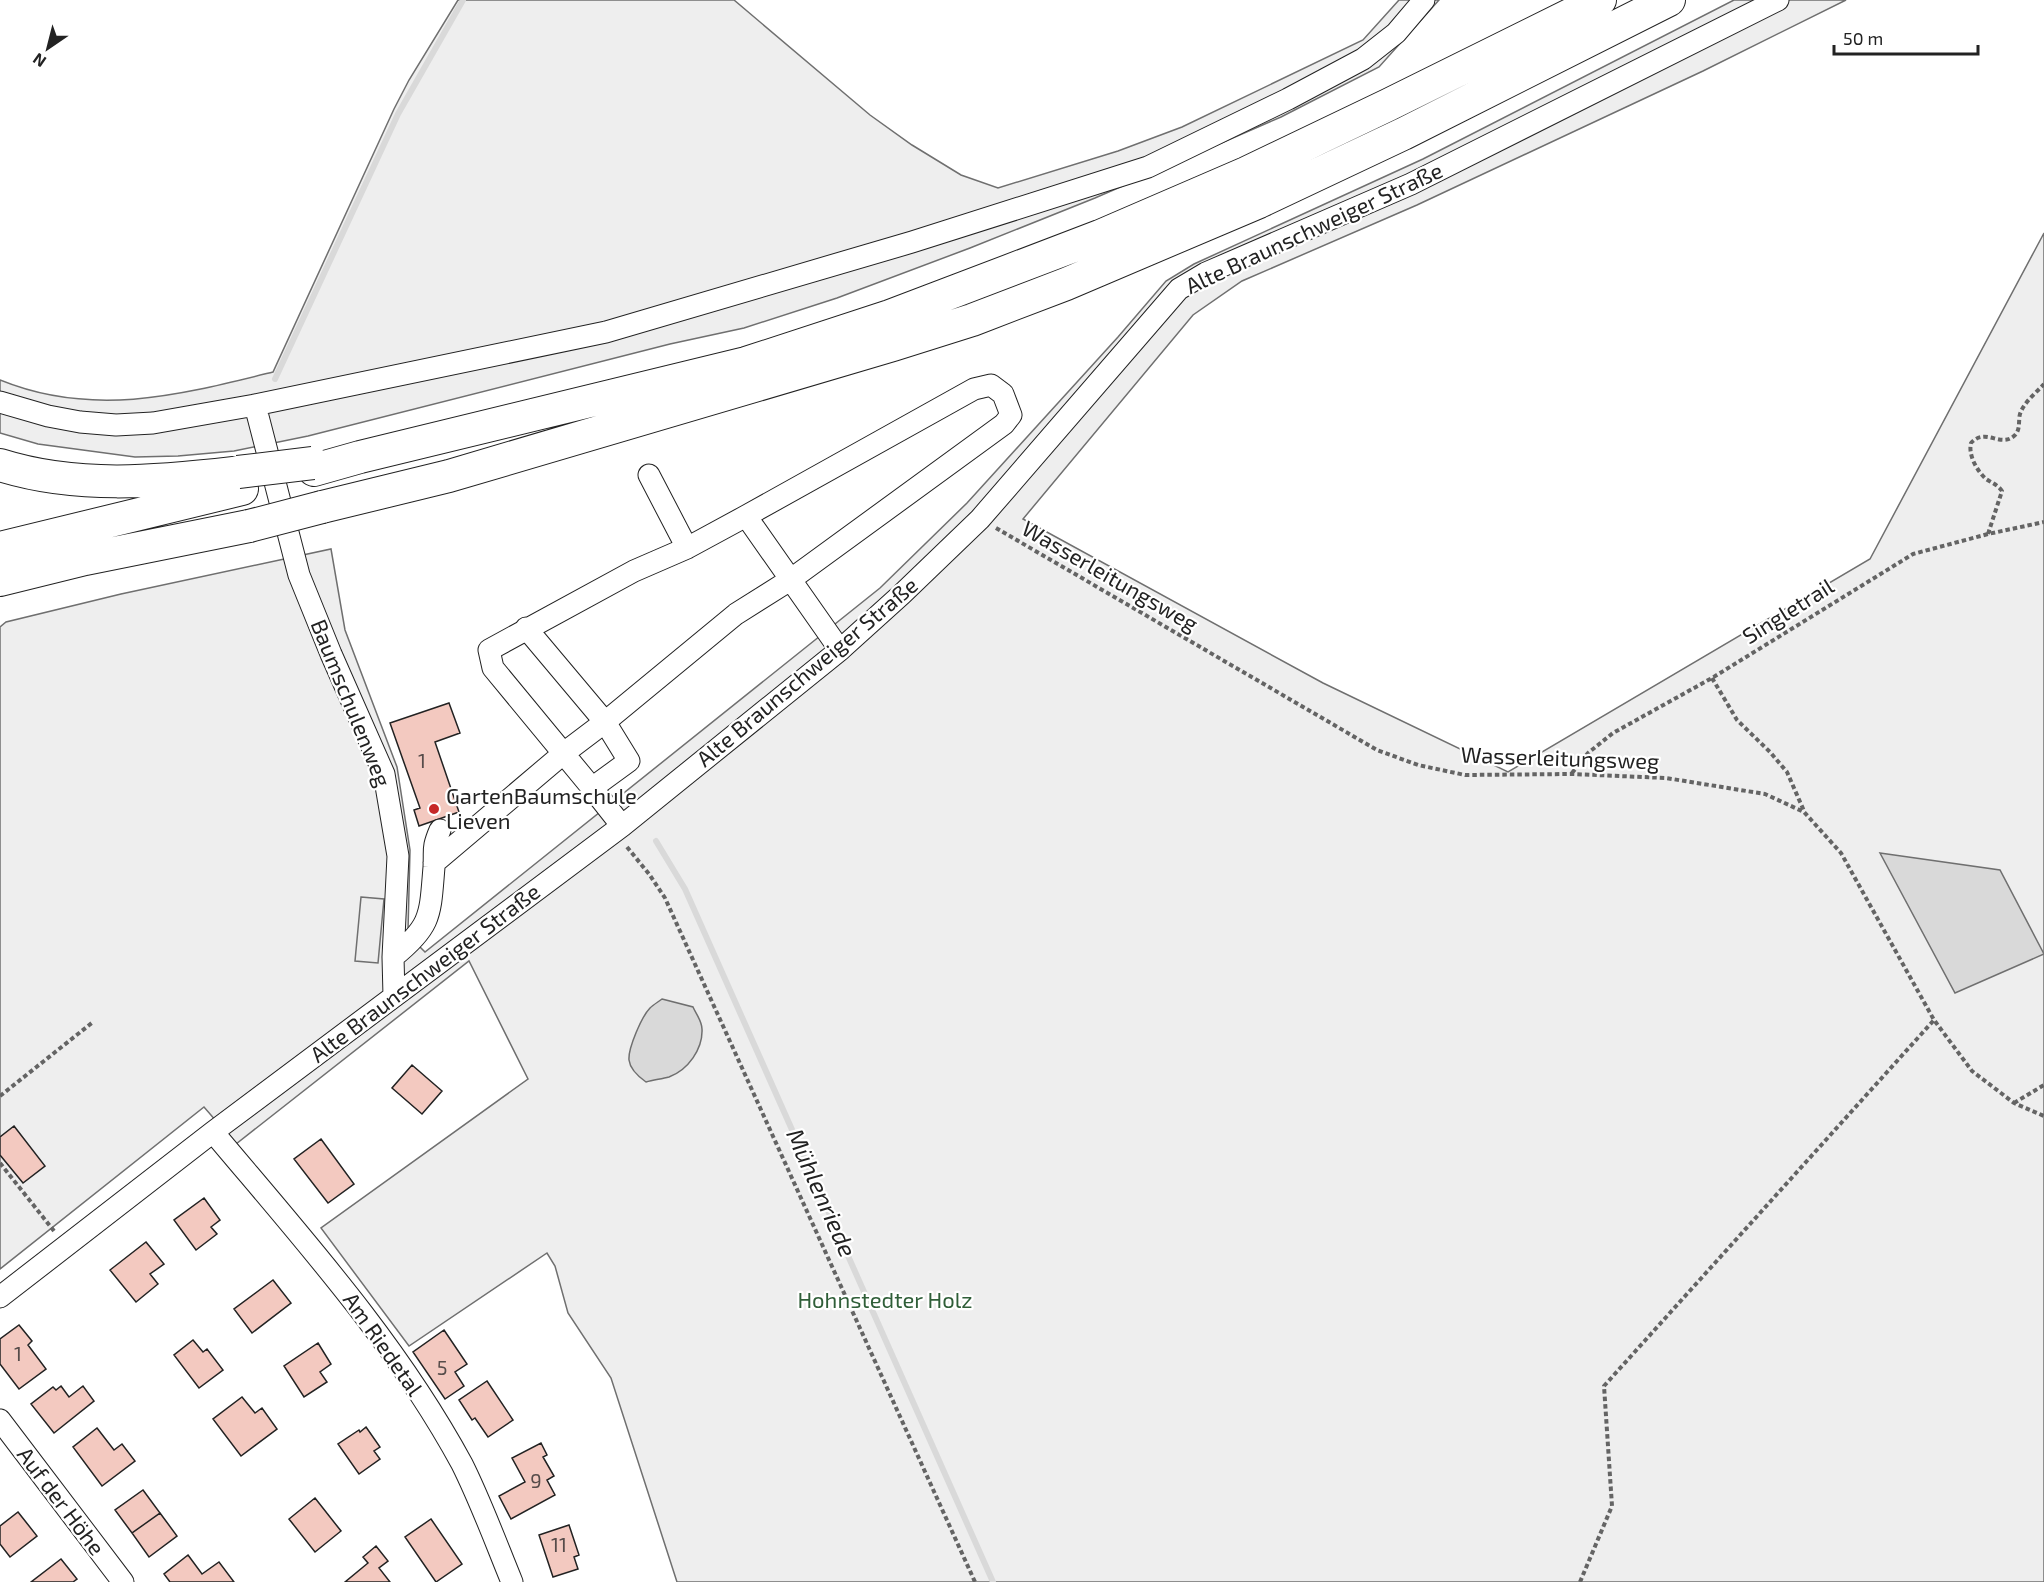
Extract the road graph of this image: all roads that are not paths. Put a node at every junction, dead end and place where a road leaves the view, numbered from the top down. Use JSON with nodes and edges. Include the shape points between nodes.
{"nodes":[{"id":1,"x":1424,"y":0,"type":"edge"},
{"id":2,"x":1600,"y":0,"type":"edge"},
{"id":3,"x":1669,"y":0,"type":"edge"},
{"id":4,"x":1778,"y":0,"type":"edge"},
{"id":5,"x":0,"y":402,"type":"edge"},
{"id":6,"x":255,"y":405,"type":"junction"},
{"id":7,"x":0,"y":465,"type":"edge"},
{"id":8,"x":649,"y":475,"type":"dead end"},
{"id":9,"x":240,"y":481,"type":"junction"},
{"id":10,"x":746,"y":516,"type":"junction"},
{"id":11,"x":0,"y":548,"type":"edge"},
{"id":12,"x":687,"y":548,"type":"junction"},
{"id":13,"x":85,"y":559,"type":"junction"},
{"id":14,"x":0,"y":580,"type":"edge"},
{"id":15,"x":790,"y":580,"type":"junction"},
{"id":16,"x":0,"y":600,"type":"edge"},
{"id":17,"x":526,"y":628,"type":"junction"},
{"id":18,"x":840,"y":650,"type":"junction"},
{"id":19,"x":605,"y":722,"type":"junction"},
{"id":20,"x":564,"y":753,"type":"junction"},
{"id":21,"x":592,"y":788,"type":"junction"},
{"id":22,"x":618,"y":829,"type":"junction"},
{"id":23,"x":440,"y":830,"type":"dead end"},
{"id":24,"x":434,"y":863,"type":"junction"},
{"id":25,"x":393,"y":957,"type":"junction"},
{"id":26,"x":394,"y":996,"type":"junction"},
{"id":27,"x":213,"y":1132,"type":"junction"},
{"id":28,"x":0,"y":1297,"type":"edge"},
{"id":29,"x":0,"y":1420,"type":"edge"},
{"id":30,"x":123,"y":1582,"type":"edge"},
{"id":31,"x":512,"y":1582,"type":"edge"}],
"edges":[{"from":1,"to":6,"type":"street","via":[[1396,33],[1363,59],[1148,167],[912,242],[606,332]]},
{"from":2,"to":9,"type":"highway","via":[[1246,173],[1100,236],[890,316],[746,363],[360,457]]},
{"from":3,"to":13,"type":"highway","bridge":true,"via":[[1259,202],[972,320],[449,476],[249,526]]},
{"from":4,"to":18,"type":"street","name":"Alte Braunschweiger Straße","via":[[1411,184],[1190,281],[980,519]]},
{"from":5,"to":6,"type":"street","via":[[48,416],[116,424],[153,423]]},
{"from":6,"to":25,"type":"street","name":"Baumschulenweg","via":[[299,575],[384,774],[398,856]]},
{"from":7,"to":9,"type":"highway","via":[[41,475],[128,483]]},
{"from":8,"to":12,"type":"street"},
{"from":9,"to":11,"type":"highway"},
{"from":10,"to":12,"type":"street"},
{"from":10,"to":15,"type":"street"},
{"from":10,"to":15,"type":"street","via":[[974,389],[991,385],[1003,394],[1011,415],[1004,424]]},
{"from":12,"to":17,"type":"street"},
{"from":13,"to":14,"type":"highway"},
{"from":13,"to":16,"type":"highway"},
{"from":15,"to":18,"type":"street"},
{"from":15,"to":19,"type":"street","via":[[736,614]]},
{"from":17,"to":19,"type":"street"},
{"from":17,"to":20,"type":"street","via":[[489,650],[493,668]]},
{"from":18,"to":22,"type":"street","name":"Alte Braunschweiger Straße"},
{"from":19,"to":20,"type":"street"},
{"from":19,"to":21,"type":"street","via":[[629,761]]},
{"from":20,"to":21,"type":"street"},
{"from":20,"to":24,"type":"street"},
{"from":21,"to":22,"type":"street"},
{"from":22,"to":26,"type":"street","name":"Alte Braunschweiger Straße"},
{"from":23,"to":24,"type":"street","via":[[433,846]]},
{"from":24,"to":25,"type":"street","via":[[429,916],[414,941]]},
{"from":25,"to":26,"type":"street","name":"Baumschulenweg"},
{"from":26,"to":27,"type":"street","name":"Alte Braunschweiger Straße"},
{"from":27,"to":28,"type":"street","name":"Alte Braunschweiger Straße"},
{"from":27,"to":31,"type":"street","name":"Am Riedetal","via":[[349,1294],[419,1392],[462,1466]]},
{"from":29,"to":30,"type":"street","name":"Auf der Höhe"}]}
